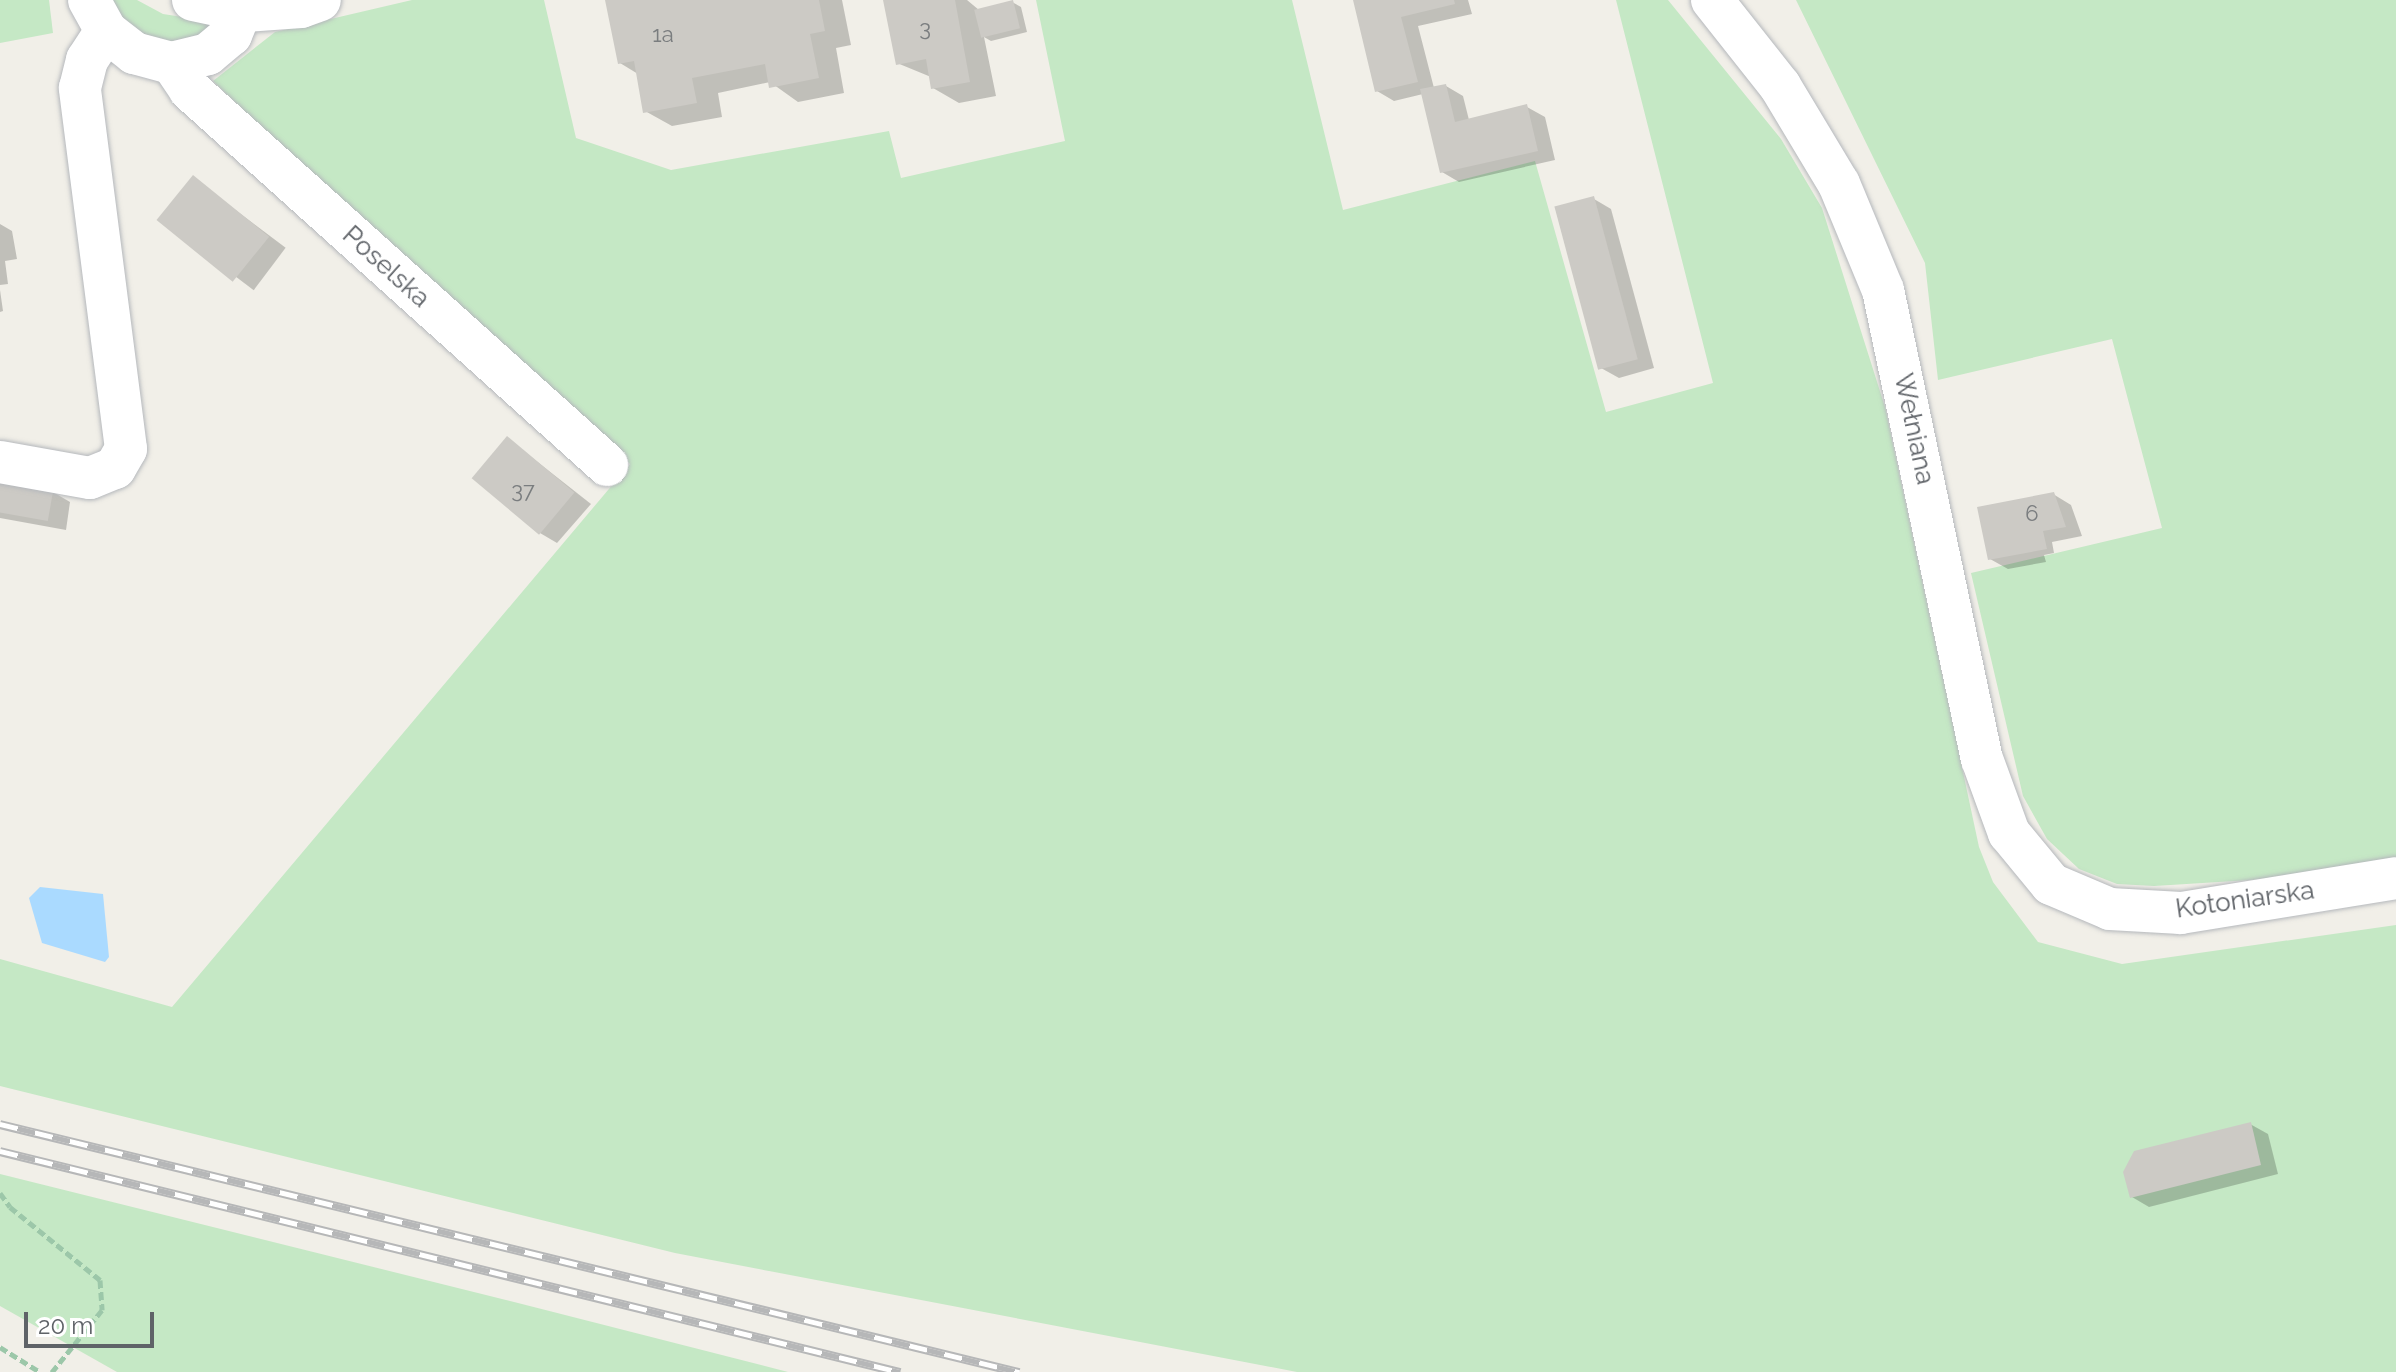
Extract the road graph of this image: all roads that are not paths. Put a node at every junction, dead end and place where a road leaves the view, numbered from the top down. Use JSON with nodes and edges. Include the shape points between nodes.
{"nodes":[{"id":1,"x":193,"y":0,"type":"edge"},
{"id":2,"x":320,"y":0,"type":"edge"},
{"id":3,"x":1712,"y":0,"type":"edge"},
{"id":4,"x":245,"y":6,"type":"edge"},
{"id":5,"x":97,"y":16,"type":"edge"},
{"id":6,"x":172,"y":63,"type":"junction"},
{"id":7,"x":0,"y":462,"type":"edge"},
{"id":8,"x":607,"y":465,"type":"dead end"},
{"id":9,"x":2396,"y":878,"type":"edge"},
{"id":10,"x":2051,"y":884,"type":"joint"}],
"edges":[{"from":1,"to":4,"type":"street"},
{"from":2,"to":4,"type":"street","via":[[301,7]]},
{"from":3,"to":10,"type":"street","name":"Wełniana","via":[[1780,86],[1839,184],[1883,290],[1982,759],[2009,833]]},
{"from":4,"to":6,"type":"street","via":[[231,35],[208,54]]},
{"from":5,"to":6,"type":"street","via":[[134,53]]},
{"from":5,"to":7,"type":"street","via":[[80,88],[126,449],[115,468],[90,478]]},
{"from":6,"to":8,"type":"street","name":"Poselska","via":[[190,90]]},
{"from":9,"to":10,"type":"street","name":"Kotoniarska","via":[[2181,913],[2110,909]]}]}
